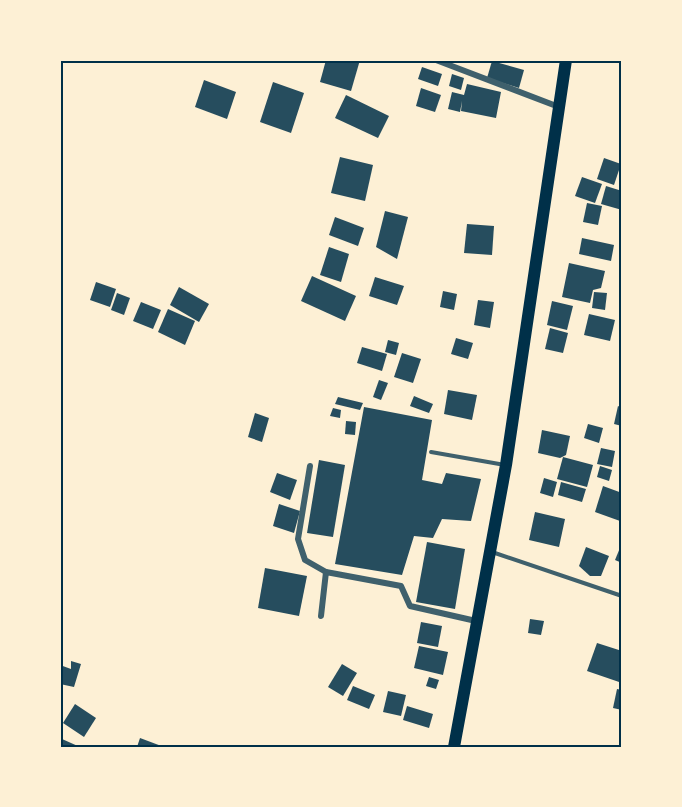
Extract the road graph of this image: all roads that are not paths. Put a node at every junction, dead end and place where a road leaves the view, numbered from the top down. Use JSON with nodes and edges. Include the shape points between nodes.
{"nodes":[{"id":1,"x":436,"y":60,"type":"edge"},
{"id":2,"x":566,"y":60,"type":"edge"},
{"id":3,"x":559,"y":107,"type":"junction"},
{"id":4,"x":431,"y":452,"type":"dead end"},
{"id":5,"x":506,"y":465,"type":"junction"},
{"id":6,"x":310,"y":466,"type":"dead end"},
{"id":7,"x":488,"y":551,"type":"junction"},
{"id":8,"x":326,"y":573,"type":"junction"},
{"id":9,"x":622,"y":596,"type":"edge"},
{"id":10,"x":321,"y":616,"type":"dead end"},
{"id":11,"x":476,"y":621,"type":"junction"},
{"id":12,"x":454,"y":747,"type":"edge"}],
"edges":[{"from":1,"to":3,"type":"street"},
{"from":2,"to":3,"type":"highway"},
{"from":3,"to":5,"type":"highway"},
{"from":4,"to":5,"type":"lane"},
{"from":5,"to":7,"type":"highway"},
{"from":6,"to":8,"type":"street","via":[[298,539],[305,560]]},
{"from":7,"to":9,"type":"lane"},
{"from":7,"to":11,"type":"highway"},
{"from":8,"to":10,"type":"street"},
{"from":8,"to":11,"type":"street","via":[[401,586],[410,606]]},
{"from":11,"to":12,"type":"highway"}]}
